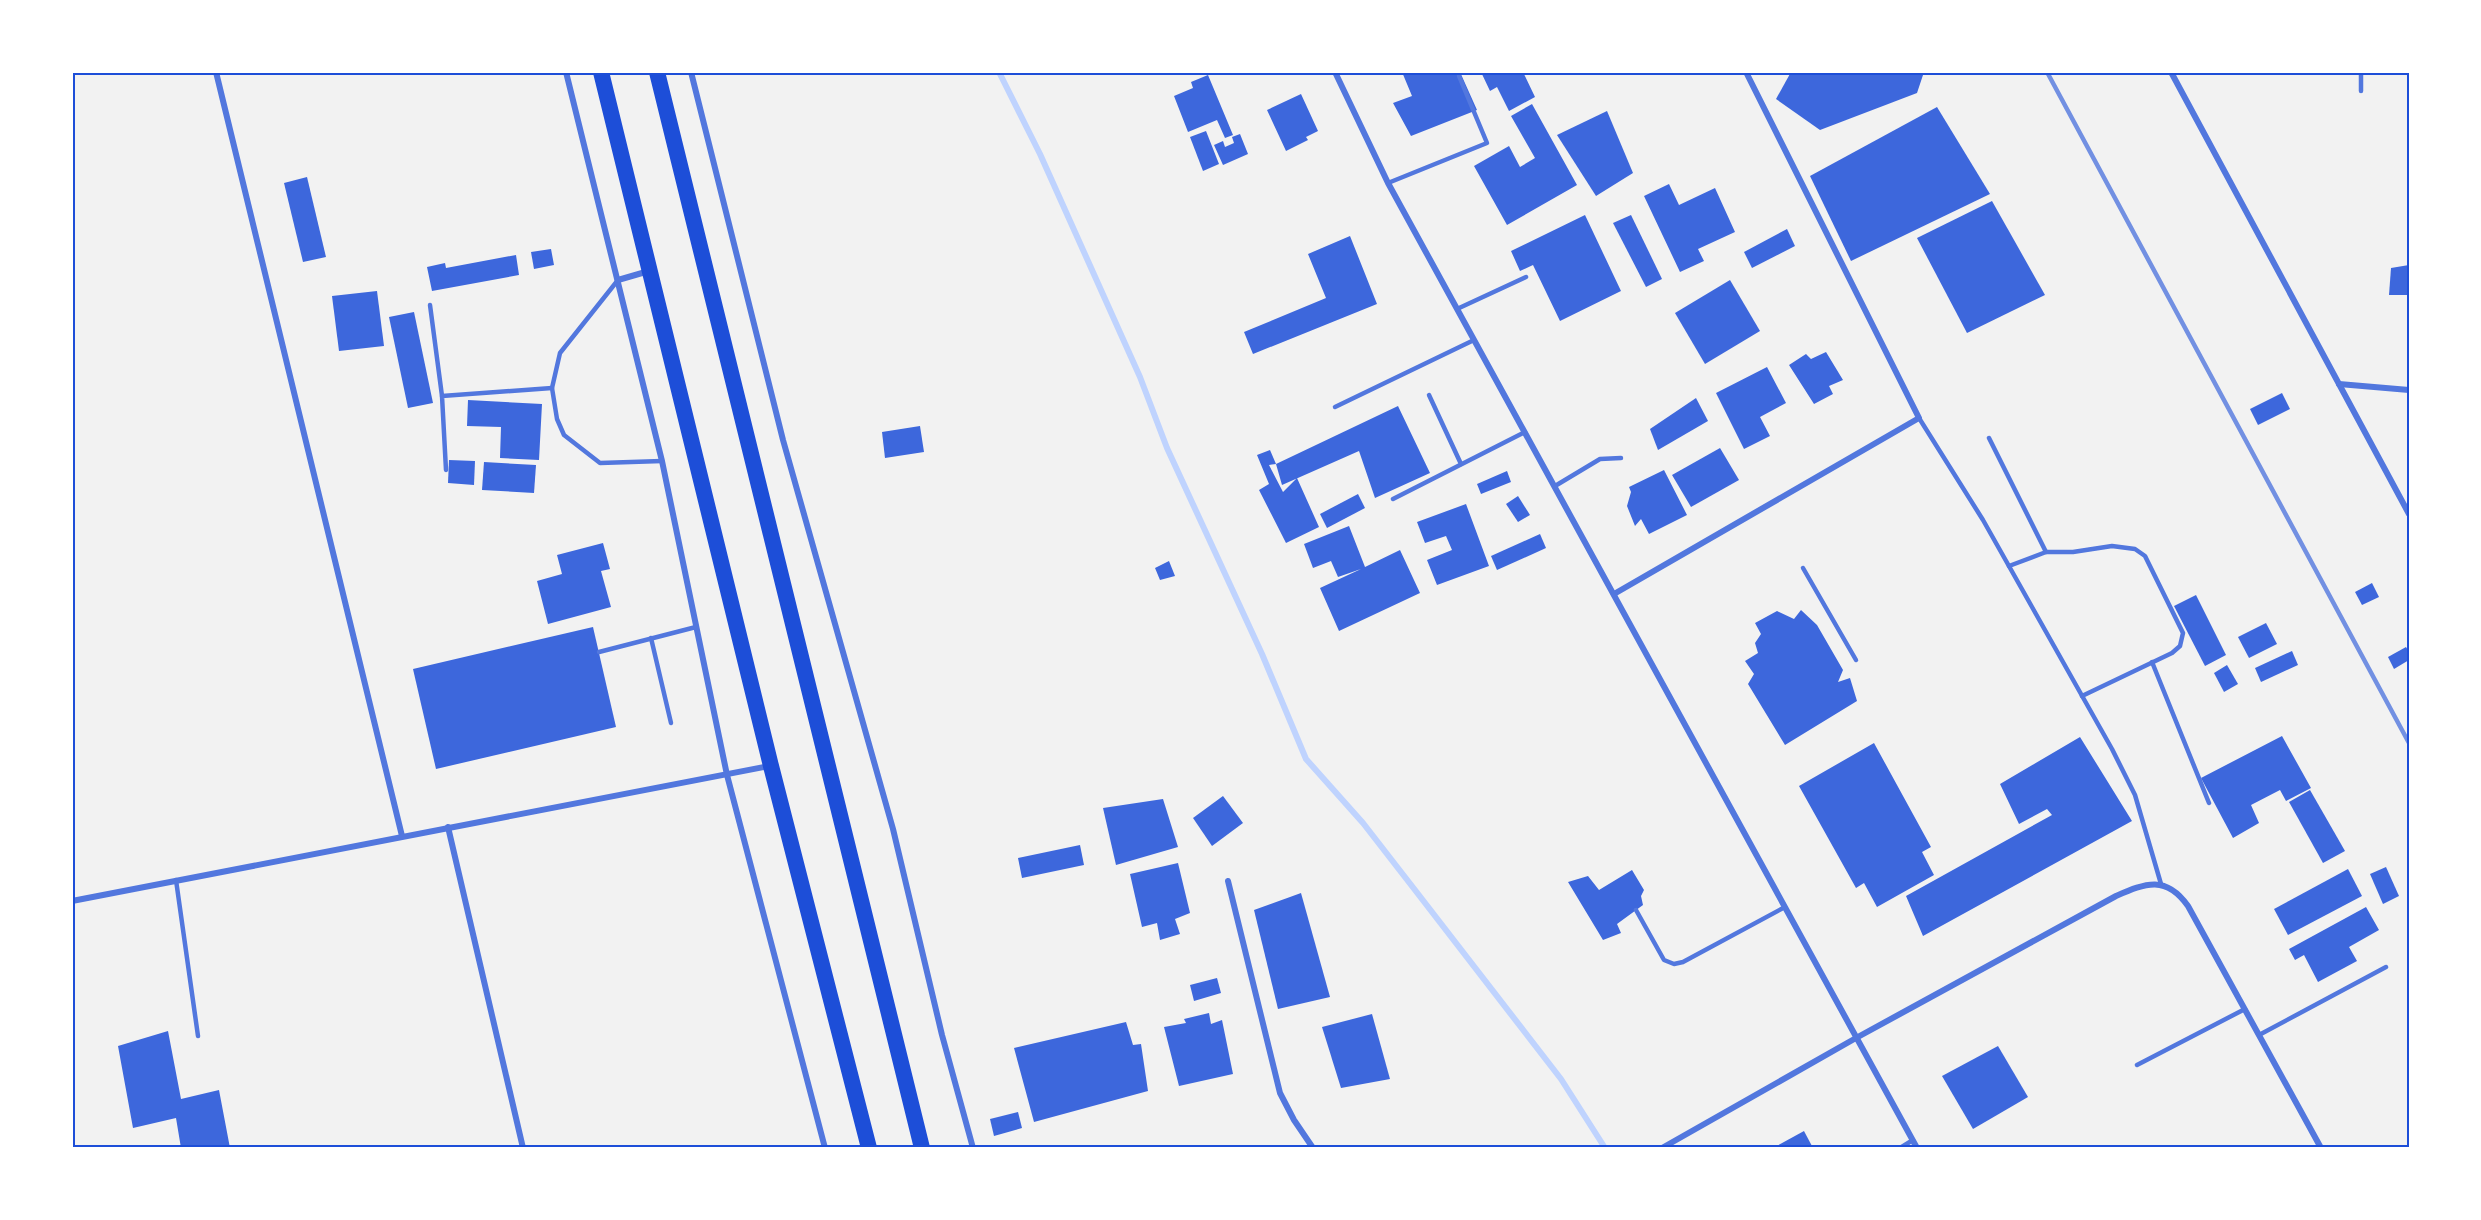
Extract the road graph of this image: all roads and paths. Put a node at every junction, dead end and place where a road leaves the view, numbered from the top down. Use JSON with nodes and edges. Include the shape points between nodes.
{"nodes":[{"id":1,"x":216,"y":72,"type":"edge"},
{"id":2,"x":566,"y":72,"type":"edge"},
{"id":3,"x":601,"y":72,"type":"edge"},
{"id":4,"x":657,"y":72,"type":"edge"},
{"id":5,"x":691,"y":72,"type":"edge"},
{"id":6,"x":1335,"y":72,"type":"edge"},
{"id":7,"x":1746,"y":72,"type":"edge"},
{"id":8,"x":2171,"y":72,"type":"edge"},
{"id":9,"x":2361,"y":72,"type":"edge"},
{"id":10,"x":1459,"y":76,"type":"dead end"},
{"id":11,"x":2361,"y":91,"type":"dead end"},
{"id":12,"x":1388,"y":183,"type":"junction"},
{"id":13,"x":650,"y":271,"type":"junction"},
{"id":14,"x":1526,"y":277,"type":"dead end"},
{"id":15,"x":618,"y":280,"type":"junction"},
{"id":16,"x":430,"y":304,"type":"dead end"},
{"id":17,"x":1457,"y":309,"type":"junction"},
{"id":18,"x":1474,"y":340,"type":"junction"},
{"id":19,"x":2339,"y":384,"type":"junction"},
{"id":20,"x":552,"y":388,"type":"junction"},
{"id":21,"x":2409,"y":390,"type":"edge"},
{"id":22,"x":1429,"y":395,"type":"dead end"},
{"id":23,"x":442,"y":396,"type":"junction"},
{"id":24,"x":1335,"y":407,"type":"dead end"},
{"id":25,"x":1919,"y":418,"type":"junction"},
{"id":26,"x":1525,"y":432,"type":"junction"},
{"id":27,"x":1989,"y":438,"type":"dead end"},
{"id":28,"x":1621,"y":458,"type":"dead end"},
{"id":29,"x":662,"y":461,"type":"junction"},
{"id":30,"x":1461,"y":464,"type":"junction"},
{"id":31,"x":446,"y":470,"type":"dead end"},
{"id":32,"x":1555,"y":486,"type":"junction"},
{"id":33,"x":1393,"y":499,"type":"dead end"},
{"id":34,"x":2409,"y":514,"type":"edge"},
{"id":35,"x":2046,"y":552,"type":"junction"},
{"id":36,"x":2009,"y":566,"type":"junction"},
{"id":37,"x":1803,"y":567,"type":"dead end"},
{"id":38,"x":1614,"y":594,"type":"junction"},
{"id":39,"x":696,"y":627,"type":"junction"},
{"id":40,"x":651,"y":638,"type":"junction"},
{"id":41,"x":599,"y":652,"type":"dead end"},
{"id":42,"x":1856,"y":660,"type":"dead end"},
{"id":43,"x":2152,"y":662,"type":"junction"},
{"id":44,"x":2082,"y":696,"type":"junction"},
{"id":45,"x":671,"y":723,"type":"dead end"},
{"id":46,"x":771,"y":766,"type":"junction"},
{"id":47,"x":727,"y":775,"type":"junction"},
{"id":48,"x":2209,"y":803,"type":"dead end"},
{"id":49,"x":448,"y":827,"type":"junction"},
{"id":50,"x":402,"y":836,"type":"junction"},
{"id":51,"x":176,"y":880,"type":"junction"},
{"id":52,"x":1228,"y":881,"type":"dead end"},
{"id":53,"x":2161,"y":884,"type":"junction"},
{"id":54,"x":72,"y":901,"type":"edge"},
{"id":55,"x":1785,"y":907,"type":"junction"},
{"id":56,"x":1636,"y":910,"type":"dead end"},
{"id":57,"x":2386,"y":967,"type":"dead end"},
{"id":58,"x":2245,"y":1009,"type":"junction"},
{"id":59,"x":198,"y":1035,"type":"dead end"},
{"id":60,"x":2259,"y":1035,"type":"junction"},
{"id":61,"x":1856,"y":1038,"type":"junction"},
{"id":62,"x":2137,"y":1065,"type":"dead end"},
{"id":63,"x":1913,"y":1140,"type":"junction"},
{"id":64,"x":523,"y":1148,"type":"edge"},
{"id":65,"x":825,"y":1148,"type":"edge"},
{"id":66,"x":869,"y":1148,"type":"edge"},
{"id":67,"x":922,"y":1148,"type":"edge"},
{"id":68,"x":973,"y":1148,"type":"edge"},
{"id":69,"x":1313,"y":1148,"type":"edge"},
{"id":70,"x":1662,"y":1148,"type":"edge"},
{"id":71,"x":1900,"y":1148,"type":"edge"},
{"id":72,"x":1917,"y":1148,"type":"edge"},
{"id":73,"x":2321,"y":1148,"type":"edge"}],
"edges":[{"from":1,"to":50,"type":"street"},
{"from":2,"to":15,"type":"street"},
{"from":3,"to":13,"type":"highway"},
{"from":4,"to":67,"type":"highway"},
{"from":5,"to":68,"type":"street","via":[[783,440],[893,828]]},
{"from":6,"to":12,"type":"street"},
{"from":7,"to":25,"type":"street"},
{"from":8,"to":19,"type":"street"},
{"from":9,"to":11,"type":"lane"},
{"from":10,"to":12,"type":"lane","via":[[1487,143]]},
{"from":12,"to":17,"type":"street"},
{"from":13,"to":15,"type":"street"},
{"from":13,"to":46,"type":"highway"},
{"from":14,"to":17,"type":"lane"},
{"from":15,"to":20,"type":"lane","via":[[560,353]]},
{"from":15,"to":29,"type":"street"},
{"from":16,"to":23,"type":"lane"},
{"from":17,"to":18,"type":"street"},
{"from":18,"to":24,"type":"lane"},
{"from":18,"to":26,"type":"street"},
{"from":19,"to":21,"type":"street"},
{"from":19,"to":34,"type":"street"},
{"from":20,"to":23,"type":"lane"},
{"from":20,"to":29,"type":"lane","via":[[564,435],[600,463]]},
{"from":22,"to":30,"type":"lane"},
{"from":23,"to":31,"type":"lane"},
{"from":25,"to":36,"type":"lane"},
{"from":25,"to":38,"type":"street"},
{"from":26,"to":30,"type":"lane"},
{"from":26,"to":32,"type":"street"},
{"from":27,"to":35,"type":"lane"},
{"from":28,"to":32,"type":"lane","via":[[1600,459]]},
{"from":29,"to":39,"type":"street"},
{"from":30,"to":33,"type":"lane"},
{"from":32,"to":38,"type":"street"},
{"from":35,"to":36,"type":"lane"},
{"from":35,"to":43,"type":"lane","via":[[2112,546],[2135,549],[2145,556],[2183,633],[2180,646]]},
{"from":36,"to":44,"type":"lane"},
{"from":37,"to":42,"type":"lane"},
{"from":38,"to":55,"type":"street"},
{"from":39,"to":40,"type":"lane"},
{"from":39,"to":47,"type":"street"},
{"from":40,"to":41,"type":"lane"},
{"from":40,"to":45,"type":"lane"},
{"from":43,"to":44,"type":"lane"},
{"from":43,"to":48,"type":"lane"},
{"from":44,"to":53,"type":"lane","via":[[2135,795]]},
{"from":46,"to":47,"type":"street"},
{"from":46,"to":66,"type":"highway"},
{"from":47,"to":49,"type":"street"},
{"from":47,"to":65,"type":"street"},
{"from":49,"to":50,"type":"street"},
{"from":49,"to":64,"type":"street"},
{"from":50,"to":51,"type":"street"},
{"from":51,"to":54,"type":"street"},
{"from":51,"to":59,"type":"lane"},
{"from":52,"to":69,"type":"street","via":[[1280,1093]]},
{"from":53,"to":58,"type":"street","via":[[2182,897]]},
{"from":53,"to":61,"type":"street","via":[[2140,885],[2116,896]]},
{"from":55,"to":56,"type":"lane","via":[[1674,964],[1664,960]]},
{"from":55,"to":61,"type":"street"},
{"from":57,"to":60,"type":"lane"},
{"from":58,"to":60,"type":"street"},
{"from":58,"to":62,"type":"lane"},
{"from":60,"to":73,"type":"street"},
{"from":61,"to":63,"type":"street"},
{"from":61,"to":70,"type":"street"},
{"from":63,"to":71,"type":"lane"},
{"from":63,"to":72,"type":"street"}]}
